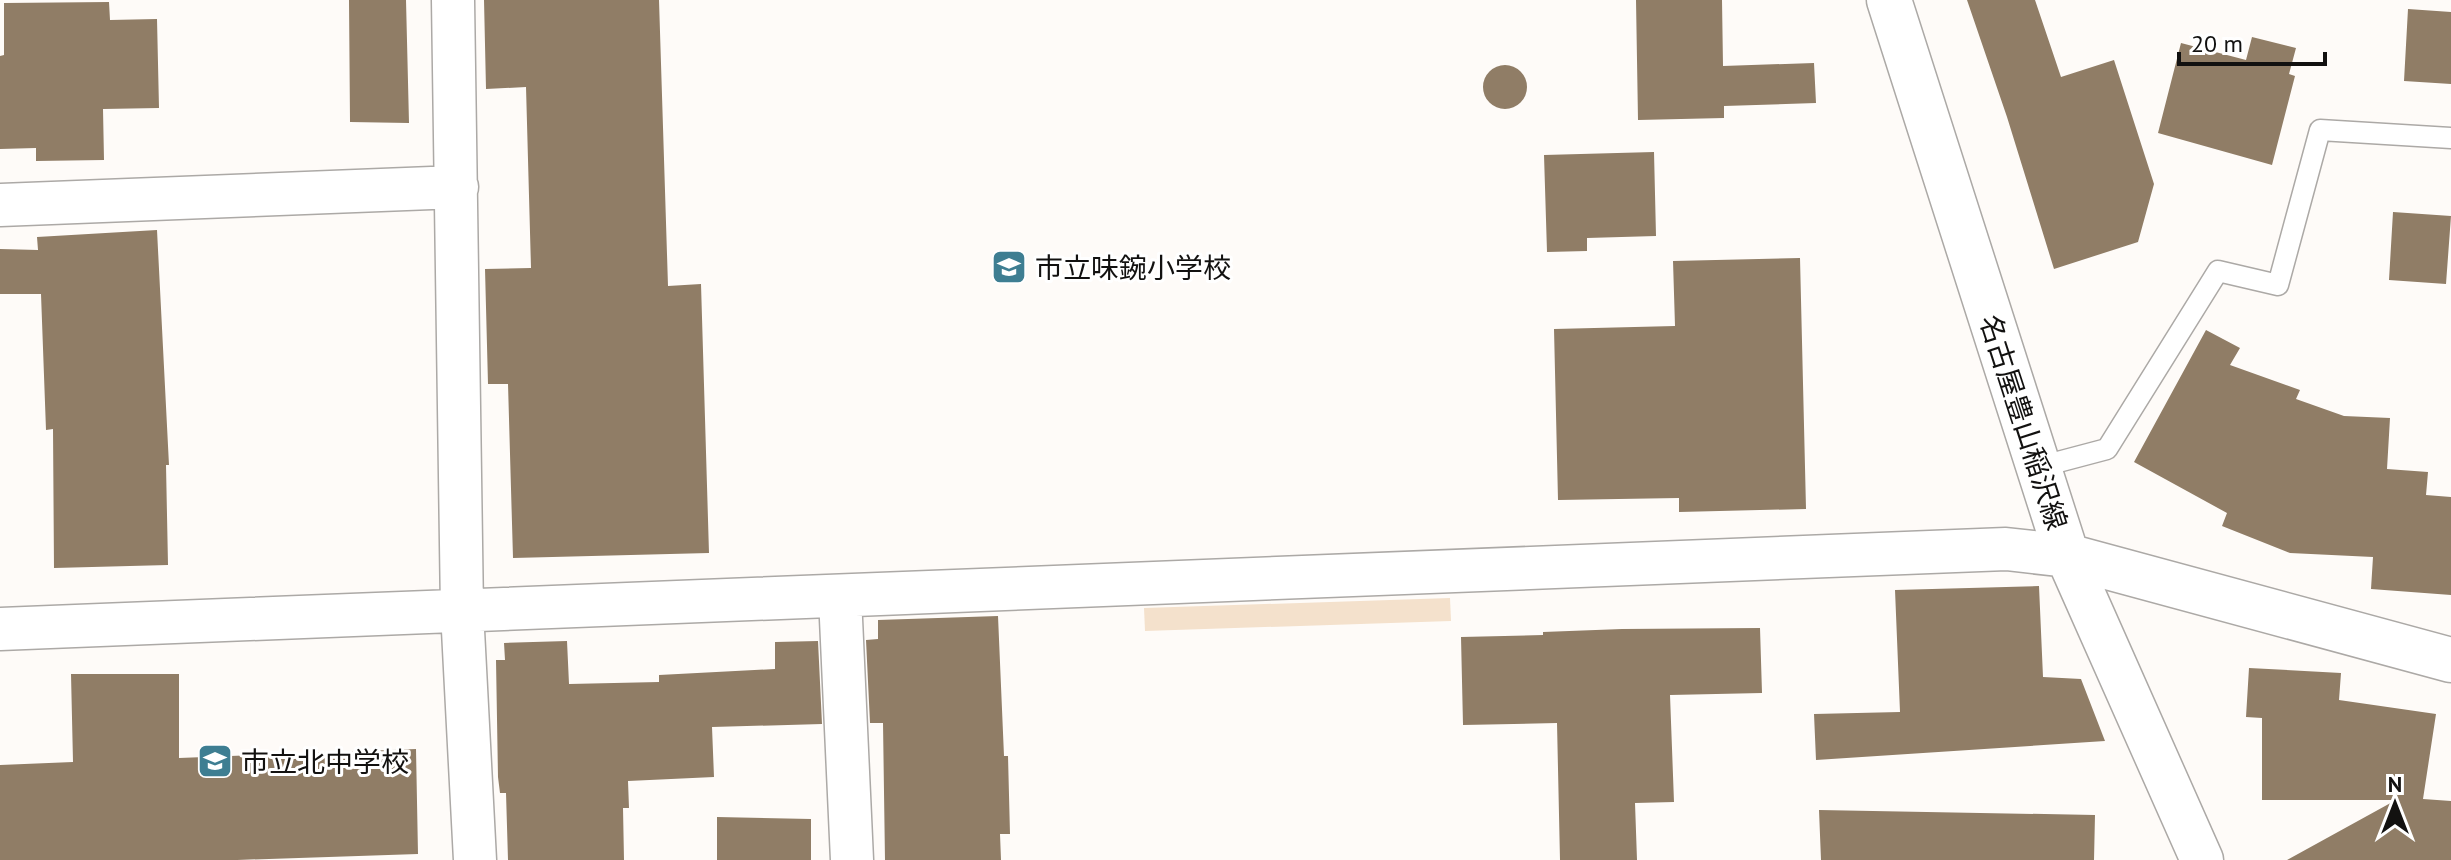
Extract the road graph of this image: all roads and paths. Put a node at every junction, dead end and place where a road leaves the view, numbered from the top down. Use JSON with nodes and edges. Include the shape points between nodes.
{"nodes":[{"id":1,"x":453,"y":0,"type":"edge"},
{"id":2,"x":1889,"y":0,"type":"edge"},
{"id":3,"x":2451,"y":138,"type":"edge"},
{"id":4,"x":457,"y":187,"type":"junction"},
{"id":5,"x":0,"y":205,"type":"edge"},
{"id":6,"x":2039,"y":467,"type":"junction"},
{"id":7,"x":2067,"y":556,"type":"junction"},
{"id":8,"x":840,"y":597,"type":"junction"},
{"id":9,"x":462,"y":611,"type":"junction"},
{"id":10,"x":0,"y":629,"type":"edge"},
{"id":11,"x":2451,"y":660,"type":"edge"},
{"id":12,"x":475,"y":860,"type":"edge"},
{"id":13,"x":852,"y":860,"type":"edge"},
{"id":14,"x":2202,"y":860,"type":"edge"}],
"edges":[{"from":1,"to":4,"type":"street"},
{"from":2,"to":6,"type":"main road","name":"名古屋豊山稲沢線"},
{"from":3,"to":6,"type":"lane","via":[[2320,130],[2278,285],[2218,271],[2107,449]]},
{"from":4,"to":5,"type":"street"},
{"from":4,"to":9,"type":"street"},
{"from":6,"to":7,"type":"main road","name":"名古屋豊山稲沢線"},
{"from":7,"to":8,"type":"street","via":[[2006,549]]},
{"from":7,"to":11,"type":"main road","name":"名古屋豊山稲沢線"},
{"from":7,"to":14,"type":"street"},
{"from":8,"to":9,"type":"street"},
{"from":8,"to":13,"type":"street"},
{"from":9,"to":10,"type":"street"},
{"from":9,"to":12,"type":"street"}]}
